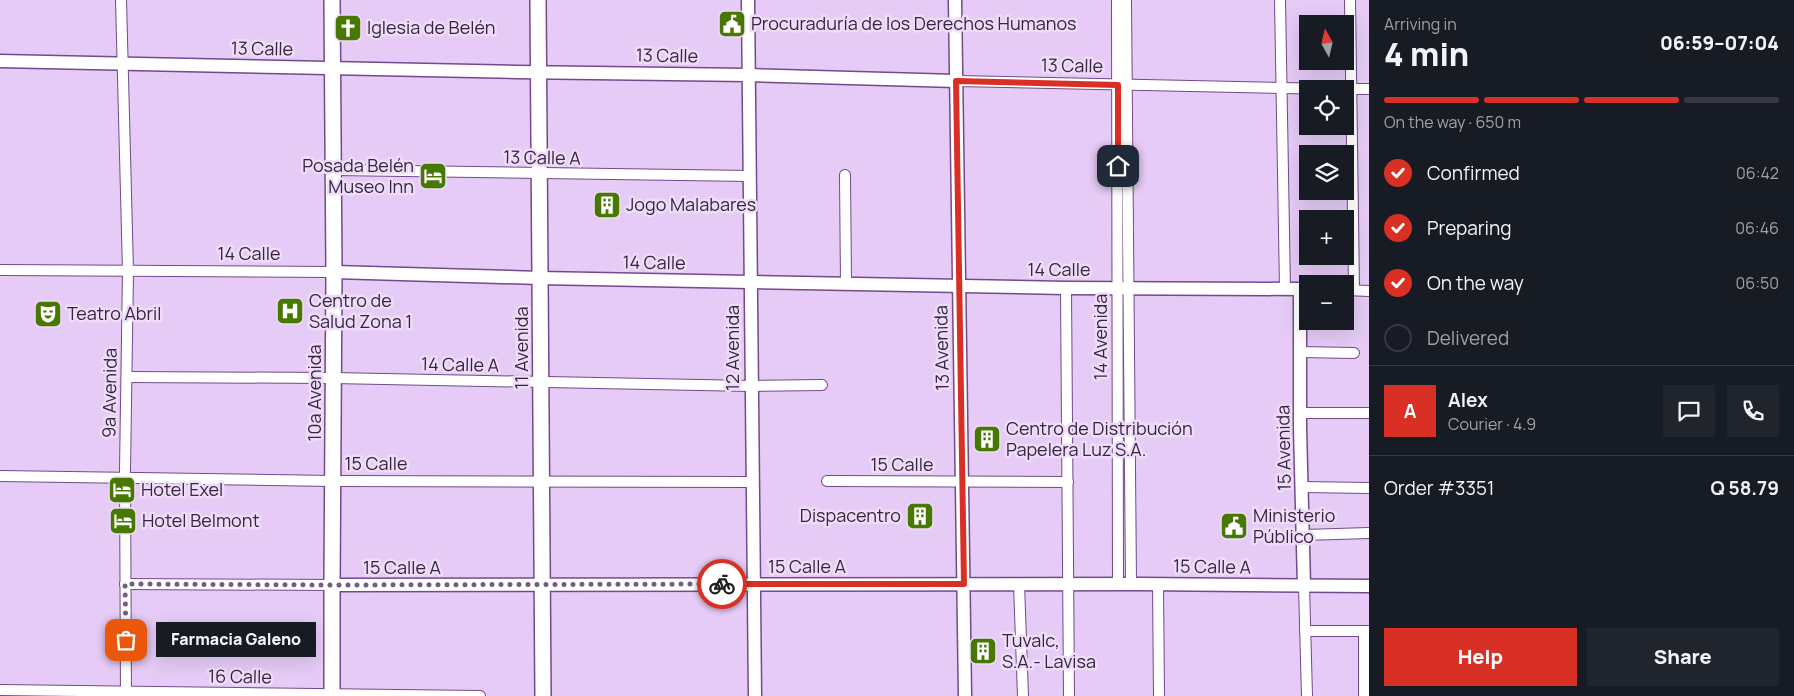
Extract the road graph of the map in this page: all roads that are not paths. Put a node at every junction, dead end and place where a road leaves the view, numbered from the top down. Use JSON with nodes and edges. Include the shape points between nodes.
{"nodes":[{"id":1,"x":121,"y":0,"type":"edge"},
{"id":2,"x":332,"y":0,"type":"edge"},
{"id":3,"x":538,"y":0,"type":"edge"},
{"id":4,"x":748,"y":0,"type":"edge"},
{"id":5,"x":955,"y":0,"type":"edge"},
{"id":6,"x":1117,"y":0,"type":"edge"},
{"id":7,"x":1126,"y":0,"type":"edge"},
{"id":8,"x":1280,"y":0,"type":"edge"},
{"id":9,"x":1350,"y":0,"type":"edge"},
{"id":10,"x":0,"y":61,"type":"edge"},
{"id":11,"x":122,"y":63,"type":"junction"},
{"id":12,"x":332,"y":68,"type":"junction"},
{"id":13,"x":539,"y":72,"type":"junction"},
{"id":14,"x":748,"y":75,"type":"junction"},
{"id":15,"x":1348,"y":80,"type":"edge"},
{"id":16,"x":956,"y":81,"type":"junction"},
{"id":17,"x":1122,"y":85,"type":"junction"},
{"id":18,"x":1281,"y":88,"type":"junction"},
{"id":19,"x":1299,"y":88,"type":"edge"},
{"id":20,"x":1354,"y":89,"type":"edge"},
{"id":21,"x":1369,"y":89,"type":"edge"},
{"id":22,"x":1348,"y":135,"type":"edge"},
{"id":23,"x":334,"y":170,"type":"junction"},
{"id":24,"x":540,"y":174,"type":"junction"},
{"id":25,"x":845,"y":175,"type":"dead end"},
{"id":26,"x":750,"y":176,"type":"junction"},
{"id":27,"x":0,"y":270,"type":"edge"},
{"id":28,"x":128,"y":271,"type":"junction"},
{"id":29,"x":334,"y":272,"type":"junction"},
{"id":30,"x":1350,"y":275,"type":"edge"},
{"id":31,"x":540,"y":278,"type":"junction"},
{"id":32,"x":750,"y":281,"type":"junction"},
{"id":33,"x":846,"y":283,"type":"junction"},
{"id":34,"x":959,"y":286,"type":"junction"},
{"id":35,"x":1123,"y":287,"type":"junction"},
{"id":36,"x":1066,"y":288,"type":"junction"},
{"id":37,"x":1285,"y":289,"type":"junction"},
{"id":38,"x":1299,"y":289,"type":"edge"},
{"id":39,"x":1354,"y":290,"type":"edge"},
{"id":40,"x":1369,"y":290,"type":"edge"},
{"id":41,"x":1302,"y":330,"type":"edge"},
{"id":42,"x":1301,"y":352,"type":"junction"},
{"id":43,"x":1354,"y":353,"type":"dead end"},
{"id":44,"x":127,"y":377,"type":"junction"},
{"id":45,"x":333,"y":378,"type":"junction"},
{"id":46,"x":541,"y":383,"type":"junction"},
{"id":47,"x":822,"y":385,"type":"dead end"},
{"id":48,"x":751,"y":386,"type":"junction"},
{"id":49,"x":1300,"y":413,"type":"junction"},
{"id":50,"x":1369,"y":413,"type":"edge"},
{"id":51,"x":0,"y":476,"type":"edge"},
{"id":52,"x":125,"y":478,"type":"junction"},
{"id":53,"x":542,"y":480,"type":"junction"},
{"id":54,"x":334,"y":481,"type":"junction"},
{"id":55,"x":827,"y":481,"type":"dead end"},
{"id":56,"x":752,"y":482,"type":"junction"},
{"id":57,"x":962,"y":482,"type":"junction"},
{"id":58,"x":1068,"y":482,"type":"junction"},
{"id":59,"x":1302,"y":487,"type":"junction"},
{"id":60,"x":1369,"y":488,"type":"edge"},
{"id":61,"x":1369,"y":533,"type":"edge"},
{"id":62,"x":1304,"y":534,"type":"junction"},
{"id":63,"x":125,"y":584,"type":"junction"},
{"id":64,"x":753,"y":584,"type":"junction"},
{"id":65,"x":964,"y":584,"type":"junction"},
{"id":66,"x":1019,"y":584,"type":"junction"},
{"id":67,"x":1069,"y":584,"type":"junction"},
{"id":68,"x":1124,"y":584,"type":"junction"},
{"id":69,"x":1158,"y":584,"type":"junction"},
{"id":70,"x":332,"y":585,"type":"junction"},
{"id":71,"x":542,"y":585,"type":"junction"},
{"id":72,"x":1304,"y":586,"type":"junction"},
{"id":73,"x":1369,"y":586,"type":"edge"},
{"id":74,"x":1305,"y":631,"type":"junction"},
{"id":75,"x":1366,"y":631,"type":"edge"},
{"id":76,"x":0,"y":690,"type":"edge"},
{"id":77,"x":126,"y":694,"type":"edge"},
{"id":78,"x":332,"y":695,"type":"edge"},
{"id":79,"x":480,"y":696,"type":"edge"},
{"id":80,"x":543,"y":696,"type":"edge"},
{"id":81,"x":755,"y":696,"type":"edge"},
{"id":82,"x":965,"y":696,"type":"edge"},
{"id":83,"x":1023,"y":696,"type":"edge"},
{"id":84,"x":1069,"y":696,"type":"edge"},
{"id":85,"x":1159,"y":696,"type":"edge"},
{"id":86,"x":1306,"y":696,"type":"edge"},
{"id":87,"x":1364,"y":696,"type":"edge"}],
"edges":[{"from":1,"to":11,"type":"street","name":"9a Avenida"},
{"from":2,"to":12,"type":"main road","name":"10a Avenida"},
{"from":3,"to":13,"type":"main road","name":"11 Avenida"},
{"from":4,"to":14,"type":"street","name":"12 Avenida"},
{"from":5,"to":16,"type":"street","name":"13 Avenida"},
{"from":6,"to":17,"type":"street","name":"14 Avenida"},
{"from":7,"to":17,"type":"street","name":"14 Avenida"},
{"from":8,"to":18,"type":"street"},
{"from":9,"to":15,"type":"street"},
{"from":10,"to":11,"type":"street","name":"13 Calle"},
{"from":11,"to":12,"type":"street","name":"13 Calle"},
{"from":11,"to":28,"type":"street","name":"9a Avenida"},
{"from":12,"to":13,"type":"street","name":"13 Calle"},
{"from":12,"to":23,"type":"main road","name":"10a Avenida"},
{"from":13,"to":14,"type":"street","name":"13 Calle"},
{"from":13,"to":24,"type":"main road","name":"11 Avenida"},
{"from":14,"to":16,"type":"street","name":"13 Calle"},
{"from":14,"to":26,"type":"street","name":"12 Avenida"},
{"from":16,"to":17,"type":"street","name":"13 Calle"},
{"from":16,"to":34,"type":"street","name":"13 Avenida"},
{"from":17,"to":18,"type":"street","name":"13 Calle"},
{"from":17,"to":35,"type":"street","name":"14 Avenida"},
{"from":18,"to":19,"type":"street","name":"13 Calle"},
{"from":18,"to":37,"type":"street"},
{"from":20,"to":21,"type":"street"},
{"from":22,"to":30,"type":"street"},
{"from":23,"to":24,"type":"street","name":"13 Calle A"},
{"from":23,"to":29,"type":"main road","name":"10a Avenida"},
{"from":24,"to":26,"type":"street","name":"13 Calle A"},
{"from":24,"to":31,"type":"main road","name":"11 Avenida"},
{"from":25,"to":33,"type":"street"},
{"from":26,"to":32,"type":"street","name":"12 Avenida"},
{"from":27,"to":28,"type":"street","name":"14 Calle"},
{"from":28,"to":29,"type":"street","name":"14 Calle"},
{"from":28,"to":44,"type":"street","name":"9a Avenida"},
{"from":29,"to":31,"type":"street","name":"14 Calle"},
{"from":29,"to":45,"type":"main road","name":"10a Avenida"},
{"from":31,"to":32,"type":"street","name":"14 Calle"},
{"from":31,"to":46,"type":"main road","name":"11 Avenida"},
{"from":32,"to":33,"type":"street","name":"14 Calle"},
{"from":32,"to":48,"type":"street","name":"12 Avenida"},
{"from":33,"to":34,"type":"street","name":"14 Calle"},
{"from":34,"to":36,"type":"street","name":"14 Calle"},
{"from":34,"to":57,"type":"street","name":"13 Avenida"},
{"from":35,"to":36,"type":"street","name":"14 Calle"},
{"from":35,"to":37,"type":"street","name":"14 Calle"},
{"from":35,"to":68,"type":"street","name":"14 Avenida"},
{"from":36,"to":58,"type":"street","name":"14 Avenida"},
{"from":37,"to":38,"type":"street","name":"14 Calle"},
{"from":39,"to":40,"type":"street"},
{"from":41,"to":42,"type":"street","name":"15 Avenida"},
{"from":42,"to":43,"type":"street"},
{"from":42,"to":49,"type":"street","name":"15 Avenida"},
{"from":44,"to":45,"type":"street","name":"14 Calle A"},
{"from":44,"to":52,"type":"street","name":"9a Avenida"},
{"from":45,"to":46,"type":"street","name":"14 Calle A"},
{"from":45,"to":54,"type":"main road","name":"10a Avenida"},
{"from":46,"to":48,"type":"street","name":"14 Calle A"},
{"from":46,"to":53,"type":"main road","name":"11 Avenida"},
{"from":47,"to":48,"type":"street","name":"14 Calle A"},
{"from":48,"to":56,"type":"street","name":"12 Avenida"},
{"from":49,"to":50,"type":"street"},
{"from":49,"to":59,"type":"street","name":"15 Avenida"},
{"from":51,"to":52,"type":"street","name":"15 Calle"},
{"from":52,"to":54,"type":"street","name":"15 Calle"},
{"from":52,"to":63,"type":"street","name":"9a Avenida"},
{"from":53,"to":54,"type":"street","name":"15 Calle"},
{"from":53,"to":56,"type":"street","name":"15 Calle"},
{"from":53,"to":71,"type":"main road","name":"11 Avenida"},
{"from":54,"to":70,"type":"main road","name":"10a Avenida"},
{"from":55,"to":57,"type":"street","name":"15 Calle"},
{"from":56,"to":64,"type":"street","name":"12 Avenida"},
{"from":57,"to":58,"type":"street","name":"15 Calle"},
{"from":57,"to":65,"type":"street","name":"13 Avenida"},
{"from":58,"to":67,"type":"street","name":"14 Avenida"},
{"from":59,"to":60,"type":"street"},
{"from":59,"to":62,"type":"street","name":"15 Avenida"},
{"from":61,"to":62,"type":"street"},
{"from":62,"to":72,"type":"street","name":"15 Avenida"},
{"from":63,"to":70,"type":"street","name":"15 Calle A"},
{"from":63,"to":77,"type":"street","name":"9a Avenida"},
{"from":64,"to":65,"type":"street","name":"15 Calle A"},
{"from":64,"to":71,"type":"street","name":"15 Calle A"},
{"from":64,"to":81,"type":"street","name":"12 Avenida"},
{"from":65,"to":66,"type":"street","name":"15 Calle A"},
{"from":65,"to":82,"type":"street","name":"13 Avenida"},
{"from":66,"to":67,"type":"street","name":"15 Calle A"},
{"from":66,"to":83,"type":"street"},
{"from":67,"to":68,"type":"street","name":"15 Calle A"},
{"from":67,"to":84,"type":"street","name":"14 Avenida"},
{"from":68,"to":69,"type":"street","name":"15 Calle A"},
{"from":69,"to":72,"type":"street","name":"15 Calle A"},
{"from":69,"to":85,"type":"street"},
{"from":70,"to":71,"type":"street","name":"15 Calle A"},
{"from":70,"to":78,"type":"main road","name":"10a Avenida"},
{"from":71,"to":80,"type":"main road","name":"11 Avenida"},
{"from":72,"to":73,"type":"street","name":"15 Calle A"},
{"from":72,"to":74,"type":"street","name":"15 Avenida"},
{"from":74,"to":75,"type":"street"},
{"from":74,"to":86,"type":"street","name":"15 Avenida"},
{"from":75,"to":87,"type":"street"},
{"from":76,"to":77,"type":"street","name":"16 Calle"},
{"from":77,"to":78,"type":"street","name":"16 Calle"},
{"from":78,"to":79,"type":"street","name":"16 Calle"}]}
